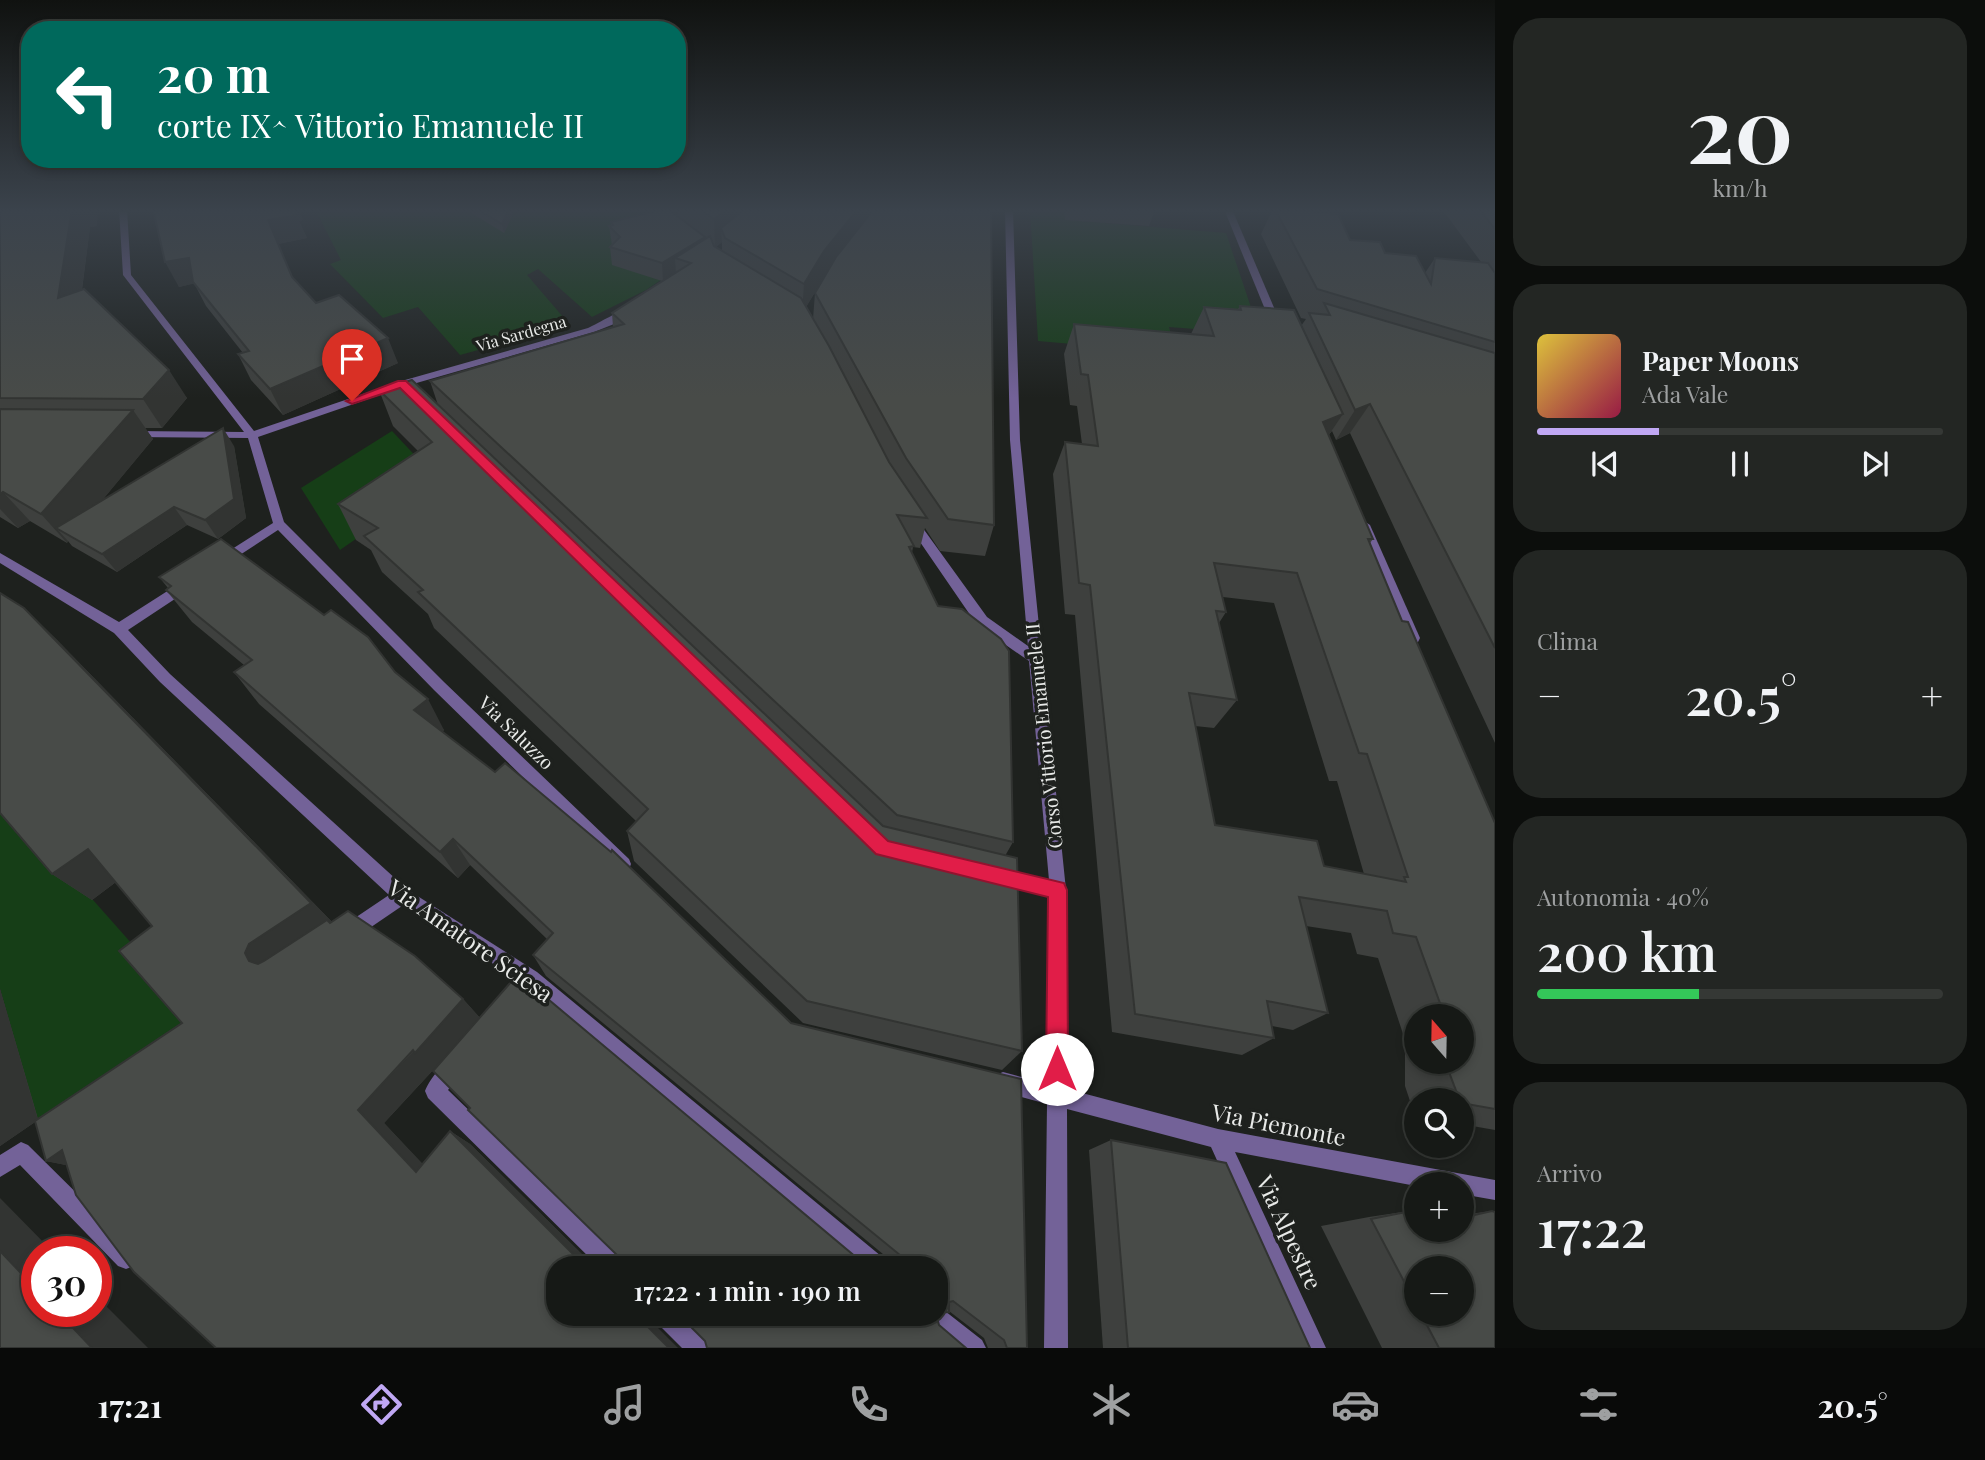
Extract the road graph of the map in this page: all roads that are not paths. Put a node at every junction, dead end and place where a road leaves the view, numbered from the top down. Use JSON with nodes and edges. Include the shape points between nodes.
{"nodes":[{"id":1,"x":127,"y":272,"type":"edge"},
{"id":2,"x":1011,"y":272,"type":"edge"},
{"id":3,"x":1258,"y":272,"type":"edge"},
{"id":4,"x":634,"y":307,"type":"edge"},
{"id":5,"x":1283,"y":339,"type":"edge"},
{"id":6,"x":116,"y":434,"type":"edge"},
{"id":7,"x":252,"y":435,"type":"junction"},
{"id":8,"x":1356,"y":506,"type":"edge"},
{"id":9,"x":906,"y":512,"type":"edge"},
{"id":10,"x":279,"y":524,"type":"junction"},
{"id":11,"x":0,"y":557,"type":"edge"},
{"id":12,"x":119,"y":629,"type":"junction"},
{"id":13,"x":1417,"y":647,"type":"edge"},
{"id":14,"x":1035,"y":658,"type":"junction"},
{"id":15,"x":990,"y":874,"type":"edge"},
{"id":16,"x":638,"y":878,"type":"edge"},
{"id":17,"x":1058,"y":890,"type":"junction"},
{"id":18,"x":402,"y":896,"type":"junction"},
{"id":19,"x":333,"y":943,"type":"edge"},
{"id":20,"x":470,"y":1050,"type":"edge"},
{"id":21,"x":992,"y":1079,"type":"edge"},
{"id":22,"x":1057,"y":1095,"type":"junction"},
{"id":23,"x":1218,"y":1139,"type":"junction"},
{"id":24,"x":0,"y":1167,"type":"edge"},
{"id":25,"x":1495,"y":1190,"type":"edge"},
{"id":26,"x":604,"y":1256,"type":"edge"},
{"id":27,"x":863,"y":1256,"type":"edge"},
{"id":28,"x":138,"y":1270,"type":"edge"},
{"id":29,"x":676,"y":1326,"type":"edge"},
{"id":30,"x":948,"y":1326,"type":"edge"},
{"id":31,"x":698,"y":1348,"type":"edge"},
{"id":32,"x":974,"y":1348,"type":"edge"},
{"id":33,"x":1056,"y":1348,"type":"edge"},
{"id":34,"x":1314,"y":1348,"type":"edge"}],
"edges":[{"from":1,"to":7,"type":"street","name":"Via Saluzzo"},
{"from":2,"to":14,"type":"street","name":"Corso Vittorio Emanuele II","via":[[1015,440]]},
{"from":3,"to":5,"type":"street","via":[[1279,316]]},
{"from":4,"to":7,"type":"street","name":"Via Sardegna","via":[[591,330]]},
{"from":6,"to":7,"type":"street","name":"Via Sardegna"},
{"from":7,"to":10,"type":"street","name":"Via Saluzzo"},
{"from":8,"to":13,"type":"street"},
{"from":9,"to":14,"type":"street","via":[[982,621]]},
{"from":10,"to":12,"type":"street"},
{"from":10,"to":16,"type":"street","name":"Via Saluzzo"},
{"from":11,"to":12,"type":"street","name":"Via Amatore Sciesa"},
{"from":12,"to":18,"type":"street","name":"Via Amatore Sciesa","via":[[165,678]]},
{"from":14,"to":17,"type":"street","name":"Corso Vittorio Emanuele II"},
{"from":15,"to":17,"type":"street"},
{"from":17,"to":22,"type":"street","name":"Corso Vittorio Emanuele II"},
{"from":18,"to":19,"type":"street"},
{"from":18,"to":27,"type":"street","name":"Via Amatore Sciesa","via":[[527,983]]},
{"from":20,"to":26,"type":"street","via":[[435,1091]]},
{"from":21,"to":22,"type":"street"},
{"from":22,"to":23,"type":"street","name":"Via Piemonte"},
{"from":22,"to":33,"type":"street","name":"Corso Vittorio Emanuele II"},
{"from":23,"to":25,"type":"street","name":"Via Piemonte"},
{"from":23,"to":34,"type":"street","name":"Via Alpestre"},
{"from":24,"to":28,"type":"street","via":[[21,1152]]},
{"from":29,"to":31,"type":"street"},
{"from":30,"to":32,"type":"street"}]}
